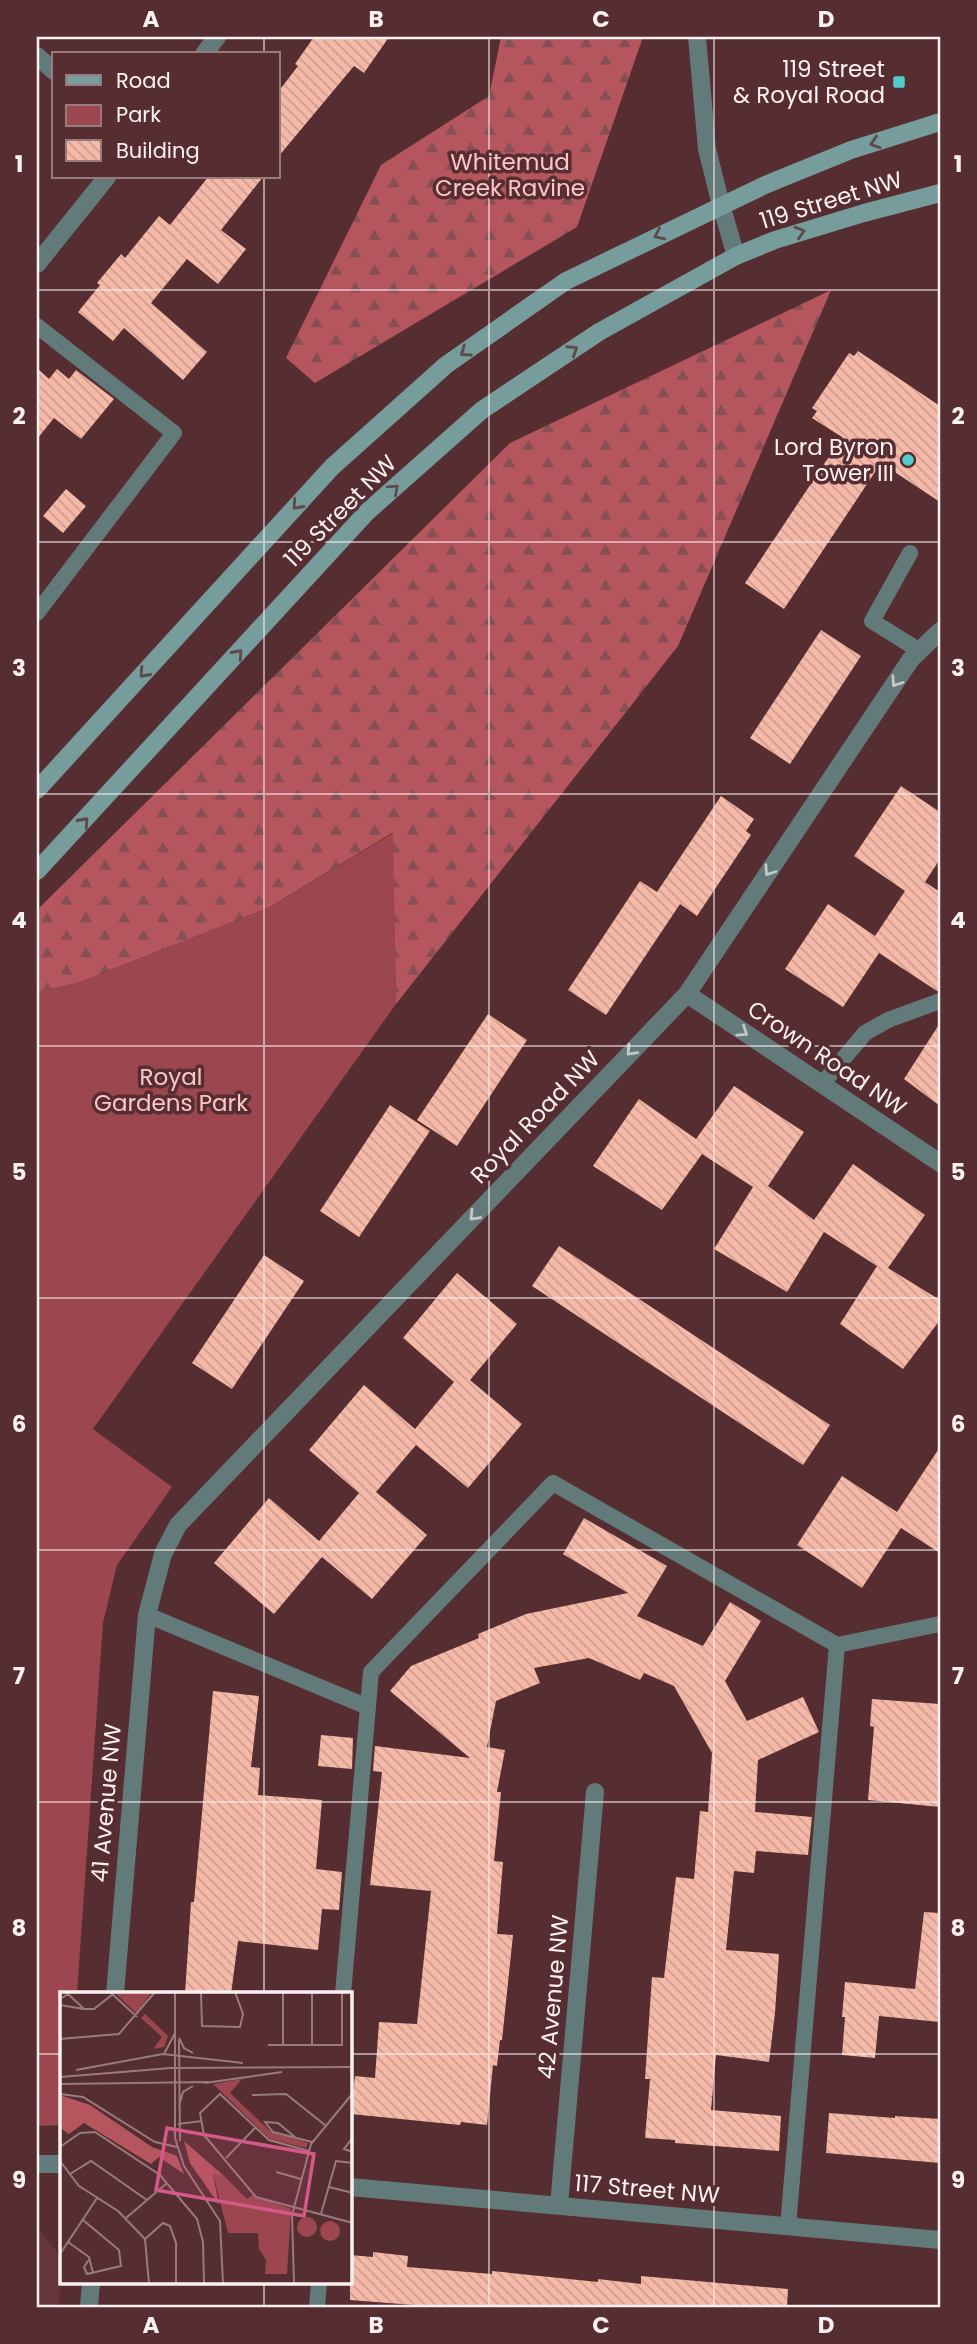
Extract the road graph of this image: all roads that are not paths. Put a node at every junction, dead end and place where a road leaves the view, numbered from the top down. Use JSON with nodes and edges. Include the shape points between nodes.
{"nodes":[{"id":1,"x":217,"y":37,"type":"edge"},
{"id":2,"x":697,"y":37,"type":"edge"},
{"id":3,"x":206,"y":52,"type":"edge"},
{"id":4,"x":37,"y":56,"type":"edge"},
{"id":5,"x":52,"y":69,"type":"edge"},
{"id":6,"x":940,"y":122,"type":"edge"},
{"id":7,"x":106,"y":178,"type":"edge"},
{"id":8,"x":940,"y":194,"type":"edge"},
{"id":9,"x":721,"y":205,"type":"junction"},
{"id":10,"x":736,"y":256,"type":"junction"},
{"id":11,"x":37,"y":264,"type":"edge"},
{"id":12,"x":37,"y":326,"type":"edge"},
{"id":13,"x":910,"y":553,"type":"dead end"},
{"id":14,"x":37,"y":613,"type":"edge"},
{"id":15,"x":940,"y":631,"type":"edge"},
{"id":16,"x":920,"y":651,"type":"junction"},
{"id":17,"x":37,"y":790,"type":"edge"},
{"id":18,"x":37,"y":871,"type":"edge"},
{"id":19,"x":687,"y":994,"type":"junction"},
{"id":20,"x":940,"y":1001,"type":"edge"},
{"id":21,"x":822,"y":1084,"type":"junction"},
{"id":22,"x":940,"y":1163,"type":"edge"},
{"id":23,"x":147,"y":1615,"type":"junction"},
{"id":24,"x":940,"y":1624,"type":"edge"},
{"id":25,"x":837,"y":1646,"type":"junction"},
{"id":26,"x":368,"y":1707,"type":"junction"},
{"id":27,"x":595,"y":1792,"type":"dead end"},
{"id":28,"x":115,"y":1992,"type":"edge"},
{"id":29,"x":344,"y":1992,"type":"edge"},
{"id":30,"x":37,"y":2164,"type":"edge"},
{"id":31,"x":60,"y":2164,"type":"edge"},
{"id":32,"x":352,"y":2187,"type":"edge"},
{"id":33,"x":559,"y":2205,"type":"junction"},
{"id":34,"x":788,"y":2227,"type":"junction"},
{"id":35,"x":940,"y":2240,"type":"edge"},
{"id":36,"x":91,"y":2284,"type":"edge"},
{"id":37,"x":319,"y":2284,"type":"edge"},
{"id":38,"x":89,"y":2307,"type":"edge"},
{"id":39,"x":317,"y":2307,"type":"edge"}],
"edges":[{"from":1,"to":3,"type":"street"},
{"from":2,"to":9,"type":"street","via":[[707,149]]},
{"from":4,"to":5,"type":"street"},
{"from":6,"to":9,"type":"main road","name":"119 Street NW","one_way":true,"via":[[851,150]]},
{"from":7,"to":11,"type":"street"},
{"from":10,"to":8,"type":"main road","name":"119 Street NW","one_way":true,"via":[[800,232]]},
{"from":9,"to":10,"type":"street","name":"119 Street NW"},
{"from":9,"to":17,"type":"main road","name":"119 Street NW","one_way":true,"via":[[566,281],[446,365],[332,467]]},
{"from":18,"to":10,"type":"main road","name":"119 Street NW","one_way":true,"via":[[367,513],[482,410],[600,332]]},
{"from":12,"to":14,"type":"lane","via":[[174,433]]},
{"from":13,"to":16,"type":"lane","via":[[872,621]]},
{"from":15,"to":16,"type":"street","name":"Royal Road NW"},
{"from":16,"to":19,"type":"street","name":"Royal Road NW","one_way":true},
{"from":19,"to":21,"type":"street","name":"Crown Road NW","one_way":true},
{"from":19,"to":23,"type":"street","name":"Royal Road NW","one_way":true,"via":[[178,1525],[163,1554]]},
{"from":20,"to":21,"type":"lane","via":[[865,1033]]},
{"from":21,"to":22,"type":"street","name":"Crown Road NW"},
{"from":23,"to":26,"type":"lane"},
{"from":23,"to":28,"type":"street","name":"41 Avenue NW"},
{"from":24,"to":25,"type":"lane"},
{"from":25,"to":26,"type":"lane","via":[[553,1483],[371,1672]]},
{"from":25,"to":34,"type":"lane"},
{"from":26,"to":29,"type":"lane"},
{"from":27,"to":33,"type":"street","name":"42 Avenue NW"},
{"from":30,"to":31,"type":"street"},
{"from":32,"to":33,"type":"street","name":"117 Street NW"},
{"from":33,"to":34,"type":"street","name":"117 Street NW"},
{"from":34,"to":35,"type":"street","name":"117 Street NW"},
{"from":36,"to":38,"type":"street"},
{"from":37,"to":39,"type":"lane"}]}
